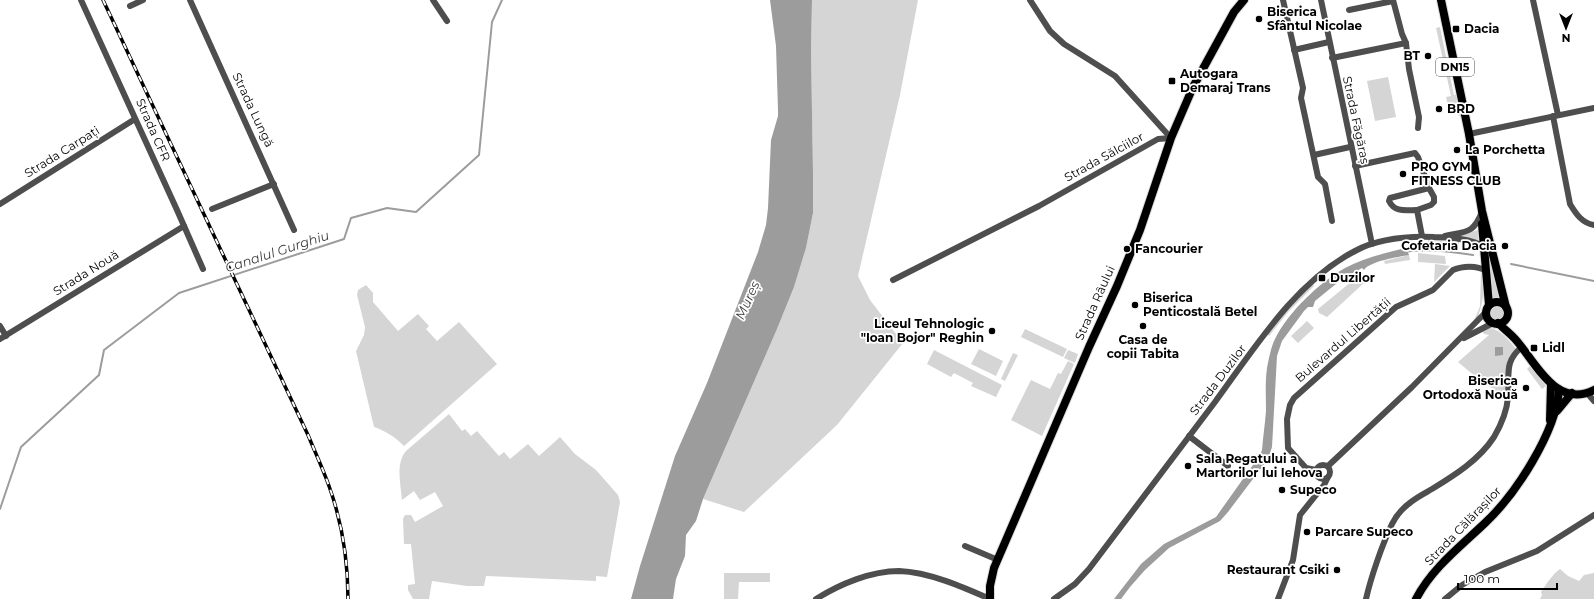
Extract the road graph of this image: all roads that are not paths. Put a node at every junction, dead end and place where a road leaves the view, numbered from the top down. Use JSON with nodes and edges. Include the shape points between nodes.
{"nodes":[{"id":1,"x":81,"y":0,"type":"edge"},
{"id":2,"x":143,"y":0,"type":"edge"},
{"id":3,"x":190,"y":0,"type":"edge"},
{"id":4,"x":433,"y":0,"type":"edge"},
{"id":5,"x":1030,"y":0,"type":"edge"},
{"id":6,"x":1244,"y":0,"type":"edge"},
{"id":7,"x":1283,"y":0,"type":"edge"},
{"id":8,"x":1320,"y":0,"type":"edge"},
{"id":9,"x":1393,"y":0,"type":"edge"},
{"id":10,"x":1441,"y":0,"type":"edge"},
{"id":11,"x":1533,"y":0,"type":"edge"},
{"id":12,"x":130,"y":6,"type":"dead end"},
{"id":13,"x":1350,"y":10,"type":"dead end"},
{"id":14,"x":447,"y":21,"type":"dead end"},
{"id":15,"x":1329,"y":42,"type":"junction"},
{"id":16,"x":1406,"y":43,"type":"junction"},
{"id":17,"x":1294,"y":50,"type":"junction"},
{"id":18,"x":1332,"y":58,"type":"junction"},
{"id":19,"x":1594,"y":108,"type":"edge"},
{"id":20,"x":1556,"y":116,"type":"junction"},
{"id":21,"x":135,"y":119,"type":"junction"},
{"id":22,"x":1418,"y":128,"type":"dead end"},
{"id":23,"x":1469,"y":134,"type":"junction"},
{"id":24,"x":1171,"y":138,"type":"junction"},
{"id":25,"x":1350,"y":147,"type":"junction"},
{"id":26,"x":1314,"y":155,"type":"junction"},
{"id":27,"x":1355,"y":166,"type":"junction"},
{"id":28,"x":274,"y":184,"type":"junction"},
{"id":29,"x":1429,"y":188,"type":"junction"},
{"id":30,"x":0,"y":204,"type":"edge"},
{"id":31,"x":212,"y":209,"type":"dead end"},
{"id":32,"x":1417,"y":210,"type":"junction"},
{"id":33,"x":1482,"y":211,"type":"junction"},
{"id":34,"x":1332,"y":221,"type":"dead end"},
{"id":35,"x":1594,"y":225,"type":"edge"},
{"id":36,"x":184,"y":226,"type":"junction"},
{"id":37,"x":294,"y":230,"type":"dead end"},
{"id":38,"x":1422,"y":236,"type":"junction"},
{"id":39,"x":1440,"y":237,"type":"junction"},
{"id":40,"x":1372,"y":244,"type":"junction"},
{"id":41,"x":1484,"y":247,"type":"junction"},
{"id":42,"x":203,"y":270,"type":"dead end"},
{"id":43,"x":1486,"y":271,"type":"junction"},
{"id":44,"x":893,"y":280,"type":"dead end"},
{"id":45,"x":1506,"y":307,"type":"junction"},
{"id":46,"x":1487,"y":309,"type":"junction"},
{"id":47,"x":1507,"y":317,"type":"junction"},
{"id":48,"x":1496,"y":323,"type":"junction"},
{"id":49,"x":0,"y":326,"type":"edge"},
{"id":50,"x":3,"y":338,"type":"edge"},
{"id":51,"x":1459,"y":340,"type":"junction"},
{"id":52,"x":1516,"y":340,"type":"junction"},
{"id":53,"x":1522,"y":347,"type":"junction"},
{"id":54,"x":1551,"y":384,"type":"junction"},
{"id":55,"x":1559,"y":390,"type":"junction"},
{"id":56,"x":1590,"y":391,"type":"edge"},
{"id":57,"x":1572,"y":394,"type":"junction"},
{"id":58,"x":1594,"y":400,"type":"edge"},
{"id":59,"x":1551,"y":401,"type":"junction"},
{"id":60,"x":1555,"y":413,"type":"junction"},
{"id":61,"x":1549,"y":427,"type":"junction"},
{"id":62,"x":1189,"y":436,"type":"junction"},
{"id":63,"x":1228,"y":466,"type":"dead end"},
{"id":64,"x":1328,"y":466,"type":"junction"},
{"id":65,"x":1316,"y":470,"type":"junction"},
{"id":66,"x":1320,"y":478,"type":"junction"},
{"id":67,"x":1328,"y":478,"type":"junction"},
{"id":68,"x":1320,"y":490,"type":"junction"},
{"id":69,"x":1594,"y":515,"type":"edge"},
{"id":70,"x":965,"y":546,"type":"dead end"},
{"id":71,"x":998,"y":560,"type":"junction"},
{"id":72,"x":816,"y":599,"type":"edge"},
{"id":73,"x":990,"y":599,"type":"edge"},
{"id":74,"x":1054,"y":599,"type":"edge"},
{"id":75,"x":1278,"y":599,"type":"edge"},
{"id":76,"x":1366,"y":599,"type":"edge"},
{"id":77,"x":1416,"y":599,"type":"edge"},
{"id":78,"x":1445,"y":599,"type":"edge"}],
"edges":[{"from":1,"to":21,"type":"street","name":"Strada CFR"},
{"from":2,"to":12,"type":"street"},
{"from":3,"to":28,"type":"street","name":"Strada Lungă"},
{"from":4,"to":14,"type":"street"},
{"from":5,"to":24,"type":"street","name":"Strada Sălciilor","via":[[1050,31],[1064,44],[1115,76]]},
{"from":6,"to":24,"type":"main road","name":"Strada Râului","via":[[1234,12],[1193,87]]},
{"from":7,"to":17,"type":"street"},
{"from":8,"to":15,"type":"street","name":"Strada Făgăraș"},
{"from":9,"to":13,"type":"street"},
{"from":9,"to":16,"type":"street"},
{"from":10,"to":23,"type":"main road","number":"DN15"},
{"from":11,"to":20,"type":"street"},
{"from":15,"to":17,"type":"street"},
{"from":15,"to":18,"type":"street","name":"Strada Făgăraș"},
{"from":16,"to":18,"type":"street"},
{"from":16,"to":22,"type":"street","via":[[1419,117]]},
{"from":17,"to":26,"type":"street","via":[[1303,88],[1301,98]]},
{"from":18,"to":25,"type":"street","name":"Strada Făgăraș"},
{"from":19,"to":20,"type":"street"},
{"from":20,"to":23,"type":"street"},
{"from":20,"to":35,"type":"street","via":[[1570,204],[1578,216]]},
{"from":21,"to":30,"type":"street","name":"Strada Carpați"},
{"from":21,"to":36,"type":"street","name":"Strada CFR"},
{"from":23,"to":33,"type":"main road","number":"DN15"},
{"from":24,"to":44,"type":"street","name":"Strada Sălciilor","via":[[1158,139],[1039,206]]},
{"from":24,"to":71,"type":"main road","name":"Strada Râului","via":[[1140,230],[1120,279]]},
{"from":25,"to":26,"type":"street"},
{"from":25,"to":27,"type":"street","name":"Strada Făgăraș"},
{"from":26,"to":34,"type":"street","via":[[1318,177],[1325,184]]},
{"from":27,"to":29,"type":"street","via":[[1415,154],[1418,156]]},
{"from":27,"to":40,"type":"street","name":"Strada Făgăraș"},
{"from":28,"to":31,"type":"street"},
{"from":28,"to":37,"type":"street","name":"Strada Lungă"},
{"from":29,"to":32,"type":"street","via":[[1434,202]]},
{"from":29,"to":32,"type":"street","via":[[1390,198],[1392,207],[1398,211]]},
{"from":32,"to":38,"type":"street"},
{"from":33,"to":39,"type":"street","name":"Strada Duzilor","via":[[1478,223],[1471,230]]},
{"from":33,"to":41,"type":"main road","number":"DN15"},
{"from":33,"to":45,"type":"main road","number":"DN15"},
{"from":36,"to":42,"type":"street","name":"Strada CFR"},
{"from":36,"to":50,"type":"street","name":"Strada Nouă"},
{"from":38,"to":39,"type":"street","name":"Strada Duzilor"},
{"from":38,"to":40,"type":"street","name":"Strada Duzilor","via":[[1389,239]]},
{"from":39,"to":41,"type":"street","name":"Strada Duzilor","via":[[1474,242]]},
{"from":40,"to":62,"type":"street","name":"Strada Duzilor","via":[[1354,251],[1339,261],[1303,290],[1264,336]]},
{"from":41,"to":43,"type":"main road","number":"DN15"},
{"from":43,"to":46,"type":"main road","number":"DN15"},
{"from":43,"to":65,"type":"street","name":"Bulevardul Libertății","via":[[1478,268],[1453,270],[1433,290],[1396,307],[1294,398],[1287,419],[1288,448],[1306,468]]},
{"from":45,"to":46,"type":"main road","via":[[1498,302]]},
{"from":45,"to":47,"type":"main road","number":"DN15"},
{"from":46,"to":48,"type":"main road","number":"DN15","via":[[1488,319]]},
{"from":46,"to":51,"type":"street"},
{"from":47,"to":48,"type":"main road"},
{"from":47,"to":52,"type":"main road","number":"DN15"},
{"from":48,"to":51,"type":"street"},
{"from":48,"to":52,"type":"main road","number":"DN15"},
{"from":49,"to":50,"type":"street"},
{"from":51,"to":64,"type":"street"},
{"from":52,"to":53,"type":"main road","number":"DN15"},
{"from":53,"to":54,"type":"main road","number":"DN15"},
{"from":53,"to":76,"type":"street","via":[[1509,364],[1508,398],[1494,437],[1484,450],[1455,475],[1411,502],[1399,514],[1392,524]]},
{"from":54,"to":55,"type":"main road","number":"DN15"},
{"from":54,"to":59,"type":"main road","name":"Strada Călărașilor"},
{"from":55,"to":57,"type":"main road"},
{"from":55,"to":59,"type":"main road"},
{"from":55,"to":60,"type":"main road","name":"Strada Călărașilor"},
{"from":56,"to":57,"type":"main road"},
{"from":56,"to":58,"type":"street"},
{"from":57,"to":60,"type":"main road"},
{"from":59,"to":61,"type":"main road","name":"Strada Călărașilor"},
{"from":60,"to":61,"type":"main road","name":"Strada Călărașilor"},
{"from":61,"to":77,"type":"main road","name":"Strada Călărașilor","via":[[1532,462],[1509,496],[1438,568]]},
{"from":62,"to":63,"type":"street"},
{"from":62,"to":74,"type":"street","name":"Strada Duzilor","via":[[1089,569],[1075,584]]},
{"from":64,"to":65,"type":"street","via":[[1320,465]]},
{"from":64,"to":67,"type":"street"},
{"from":65,"to":66,"type":"street","via":[[1316,475]]},
{"from":66,"to":67,"type":"street"},
{"from":66,"to":68,"type":"street"},
{"from":67,"to":68,"type":"street"},
{"from":68,"to":75,"type":"street","via":[[1300,515],[1293,560]]},
{"from":69,"to":78,"type":"street","via":[[1537,551],[1485,572]]},
{"from":70,"to":71,"type":"street"},
{"from":71,"to":73,"type":"main road","name":"Strada Râului","via":[[992,576]]},
{"from":72,"to":73,"type":"street","via":[[855,580],[879,573],[899,571],[936,578]]}]}
